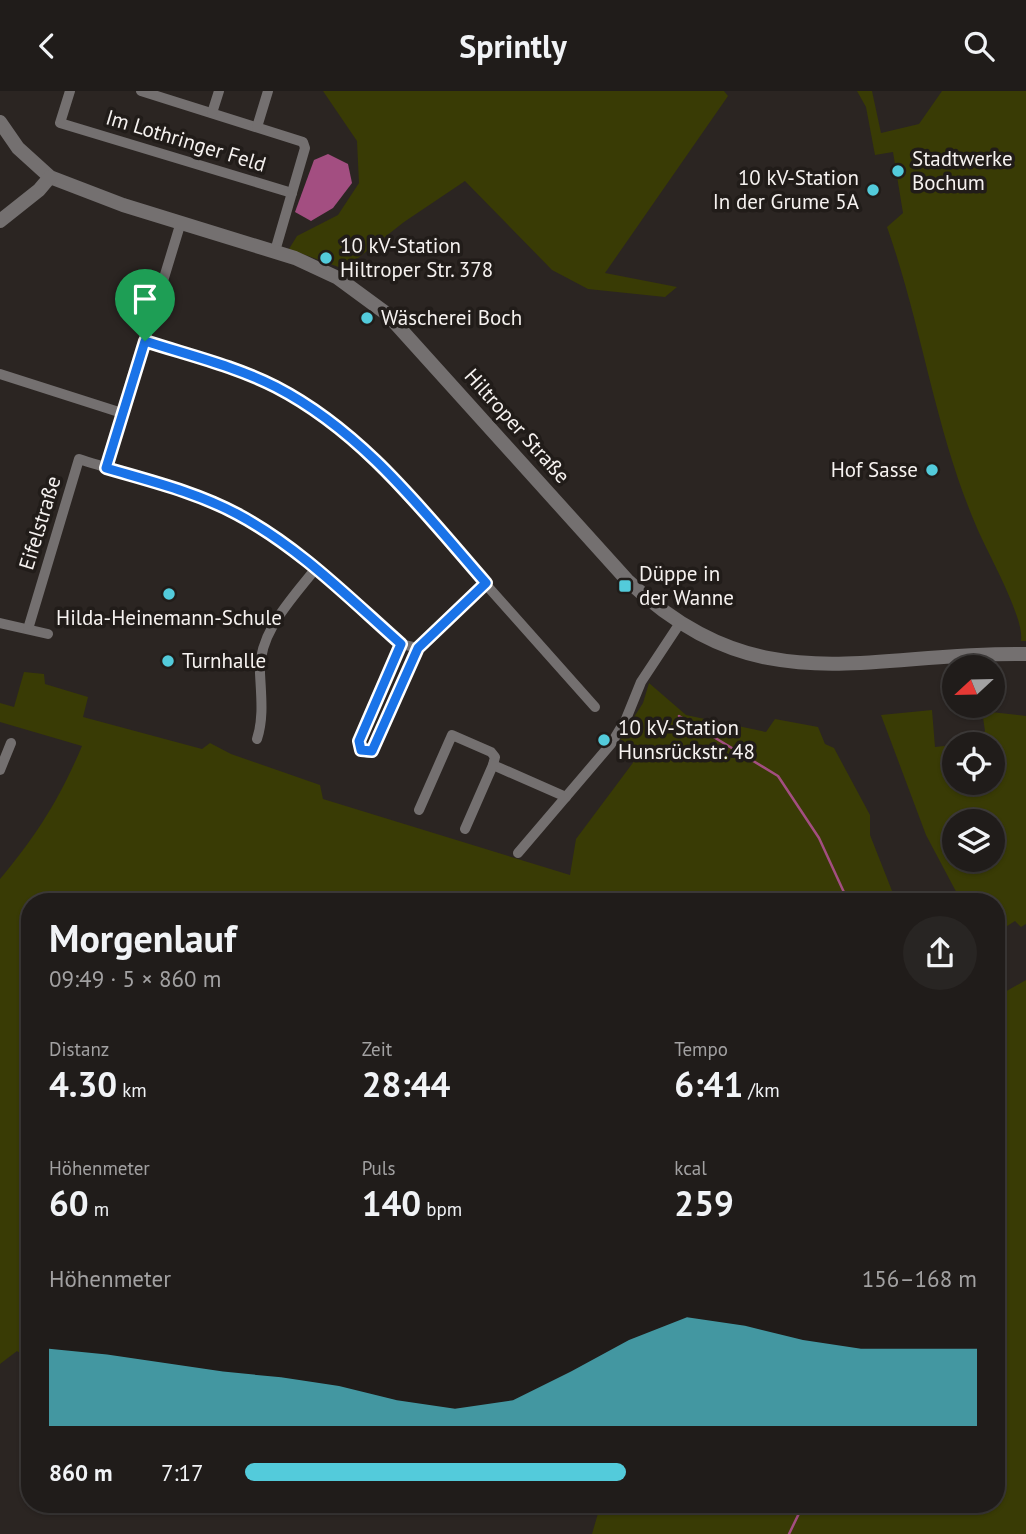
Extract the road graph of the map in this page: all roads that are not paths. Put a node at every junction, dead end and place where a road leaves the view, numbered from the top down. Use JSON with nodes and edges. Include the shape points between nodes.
{"nodes":[{"id":1,"x":70,"y":91,"type":"edge"},
{"id":2,"x":141,"y":91,"type":"edge"},
{"id":3,"x":219,"y":91,"type":"edge"},
{"id":4,"x":268,"y":91,"type":"edge"},
{"id":5,"x":169,"y":95,"type":"edge"},
{"id":6,"x":212,"y":113,"type":"junction"},
{"id":7,"x":0,"y":122,"type":"edge"},
{"id":8,"x":257,"y":127,"type":"junction"},
{"id":9,"x":50,"y":177,"type":"junction"},
{"id":10,"x":292,"y":193,"type":"junction"},
{"id":11,"x":0,"y":221,"type":"edge"},
{"id":12,"x":181,"y":222,"type":"junction"},
{"id":13,"x":275,"y":251,"type":"junction"},
{"id":14,"x":145,"y":341,"type":"junction"},
{"id":15,"x":0,"y":374,"type":"edge"},
{"id":16,"x":122,"y":413,"type":"junction"},
{"id":17,"x":106,"y":468,"type":"junction"},
{"id":18,"x":316,"y":568,"type":"junction"},
{"id":19,"x":486,"y":583,"type":"junction"},
{"id":20,"x":0,"y":623,"type":"edge"},
{"id":21,"x":680,"y":623,"type":"junction"},
{"id":22,"x":28,"y":629,"type":"junction"},
{"id":23,"x":48,"y":634,"type":"dead end"},
{"id":24,"x":401,"y":644,"type":"junction"},
{"id":25,"x":418,"y":648,"type":"junction"},
{"id":26,"x":1026,"y":654,"type":"edge"},
{"id":27,"x":594,"y":707,"type":"dead end"},
{"id":28,"x":257,"y":739,"type":"dead end"},
{"id":29,"x":11,"y":743,"type":"dead end"},
{"id":30,"x":493,"y":765,"type":"junction"},
{"id":31,"x":0,"y":770,"type":"edge"},
{"id":32,"x":566,"y":797,"type":"junction"},
{"id":33,"x":419,"y":810,"type":"dead end"},
{"id":34,"x":465,"y":829,"type":"dead end"},
{"id":35,"x":519,"y":853,"type":"dead end"}],
"edges":[{"from":1,"to":10,"type":"street","name":"Im Lothringer Feld","via":[[60,123]]},
{"from":2,"to":5,"type":"street","name":"Im Lothringer Feld"},
{"from":3,"to":6,"type":"street","name":"Im Lothringer Feld"},
{"from":4,"to":8,"type":"street","name":"Im Lothringer Feld"},
{"from":5,"to":6,"type":"street","name":"Im Lothringer Feld"},
{"from":6,"to":8,"type":"street","name":"Im Lothringer Feld"},
{"from":7,"to":9,"type":"street","name":"Hiltroper Straße","via":[[34,165]]},
{"from":8,"to":10,"type":"street","name":"Im Lothringer Feld","via":[[303,142]]},
{"from":9,"to":11,"type":"street"},
{"from":9,"to":12,"type":"street","name":"Hiltroper Straße"},
{"from":10,"to":13,"type":"street","name":"Im Lothringer Feld"},
{"from":12,"to":13,"type":"street","name":"Hiltroper Straße"},
{"from":12,"to":14,"type":"street"},
{"from":13,"to":21,"type":"street","name":"Hiltroper Straße","via":[[338,278],[387,314],[627,580]]},
{"from":14,"to":16,"type":"street"},
{"from":14,"to":19,"type":"street","via":[[256,378],[327,418],[376,461]]},
{"from":15,"to":16,"type":"street"},
{"from":16,"to":17,"type":"street"},
{"from":17,"to":18,"type":"street","via":[[237,513]]},
{"from":17,"to":22,"type":"street","name":"Eifelstraße","via":[[79,459]]},
{"from":18,"to":24,"type":"street"},
{"from":18,"to":28,"type":"street","via":[[276,620],[265,646]]},
{"from":19,"to":25,"type":"street"},
{"from":19,"to":27,"type":"street"},
{"from":20,"to":22,"type":"street"},
{"from":21,"to":26,"type":"street","name":"Hiltroper Straße","via":[[734,650],[799,663]]},
{"from":21,"to":32,"type":"street","via":[[642,682],[618,733]]},
{"from":22,"to":23,"type":"street"},
{"from":24,"to":25,"type":"street"},
{"from":24,"to":25,"type":"street","via":[[359,741],[361,750],[368,753]]},
{"from":29,"to":31,"type":"street"},
{"from":30,"to":32,"type":"street"},
{"from":30,"to":33,"type":"street","via":[[491,752],[453,734]]},
{"from":30,"to":34,"type":"street"},
{"from":32,"to":35,"type":"street"}]}
